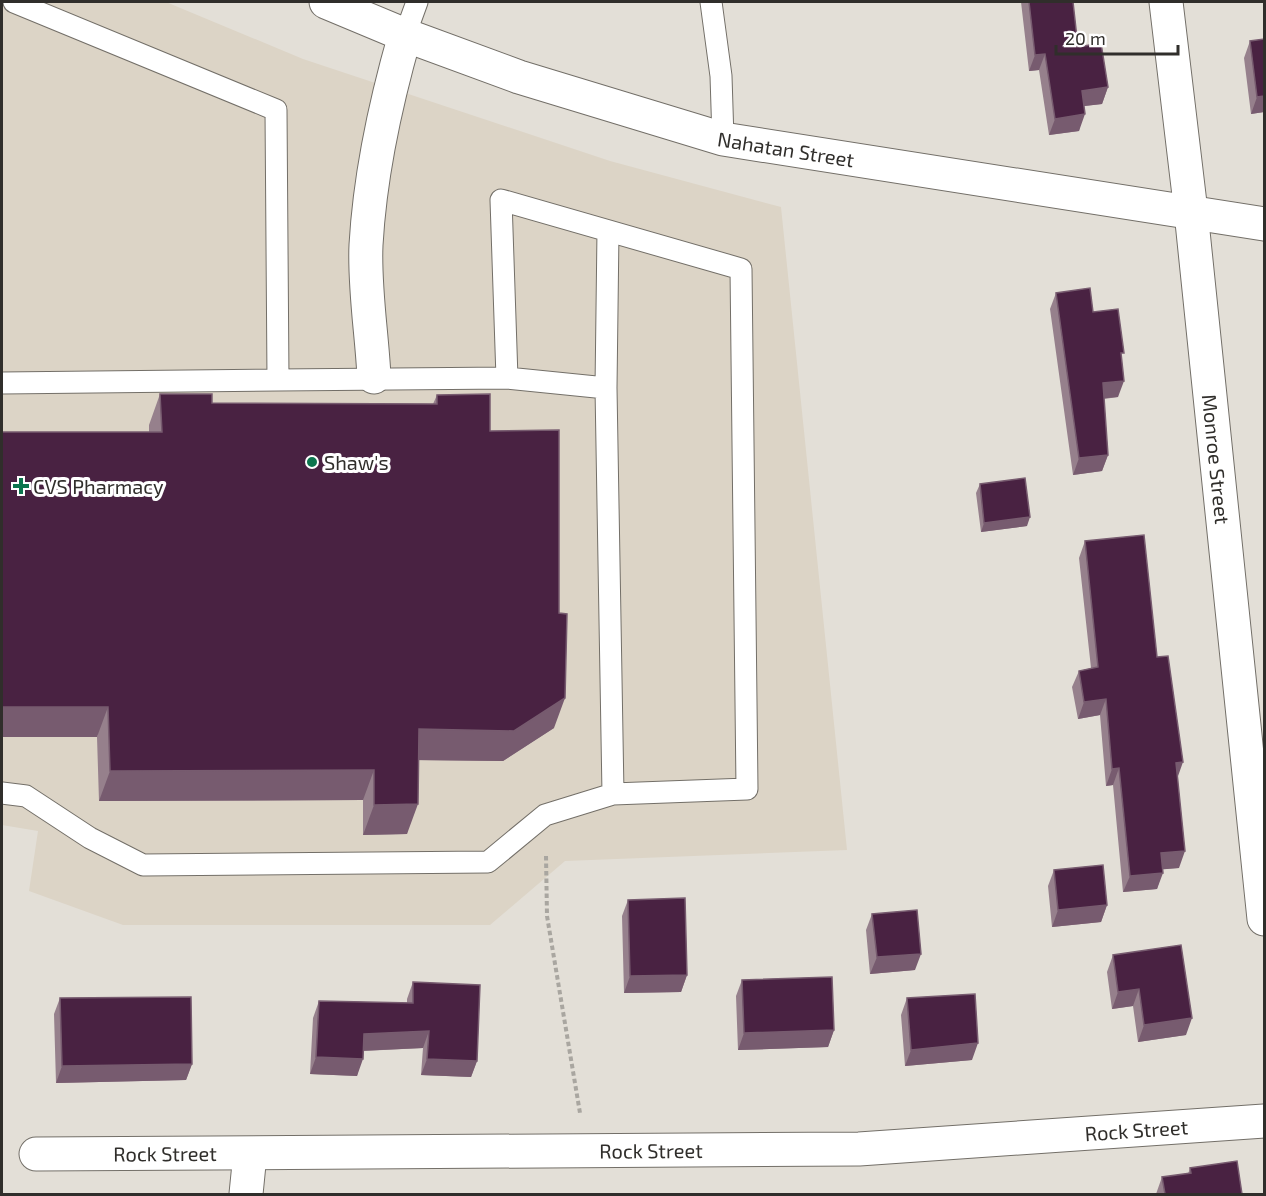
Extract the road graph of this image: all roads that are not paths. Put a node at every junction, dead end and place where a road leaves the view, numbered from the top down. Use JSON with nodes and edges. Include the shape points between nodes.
{"nodes":[{"id":1,"x":15,"y":2,"type":"edge"},
{"id":2,"x":326,"y":2,"type":"edge"},
{"id":3,"x":417,"y":2,"type":"edge"},
{"id":4,"x":711,"y":2,"type":"edge"},
{"id":5,"x":1166,"y":2,"type":"edge"},
{"id":6,"x":405,"y":35,"type":"junction"},
{"id":7,"x":723,"y":139,"type":"junction"},
{"id":8,"x":1191,"y":212,"type":"junction"},
{"id":9,"x":1264,"y":224,"type":"edge"},
{"id":10,"x":608,"y":231,"type":"junction"},
{"id":11,"x":374,"y":377,"type":"junction"},
{"id":12,"x":507,"y":378,"type":"junction"},
{"id":13,"x":278,"y":380,"type":"junction"},
{"id":14,"x":2,"y":383,"type":"edge"},
{"id":15,"x":606,"y":388,"type":"junction"},
{"id":16,"x":2,"y":793,"type":"edge"},
{"id":17,"x":613,"y":794,"type":"junction"},
{"id":18,"x":1264,"y":919,"type":"edge"},
{"id":19,"x":1264,"y":1121,"type":"edge"},
{"id":20,"x":36,"y":1154,"type":"dead end"},
{"id":21,"x":250,"y":1154,"type":"junction"},
{"id":22,"x":246,"y":1194,"type":"edge"}],
"edges":[{"from":1,"to":13,"type":"lane","via":[[276,110]]},
{"from":2,"to":6,"type":"street","name":"Nahatan Street"},
{"from":3,"to":6,"type":"lane"},
{"from":4,"to":7,"type":"lane","via":[[721,76]]},
{"from":5,"to":8,"type":"street","name":"Monroe Street"},
{"from":6,"to":7,"type":"street","name":"Nahatan Street","via":[[519,76]]},
{"from":6,"to":11,"type":"street","via":[[381,126],[366,248]]},
{"from":7,"to":8,"type":"street","name":"Nahatan Street"},
{"from":8,"to":9,"type":"street","name":"Nahatan Street"},
{"from":8,"to":18,"type":"street","name":"Monroe Street"},
{"from":10,"to":12,"type":"lane","via":[[501,200]]},
{"from":10,"to":15,"type":"lane"},
{"from":10,"to":17,"type":"lane","via":[[741,269],[747,789]]},
{"from":11,"to":12,"type":"lane"},
{"from":11,"to":13,"type":"lane"},
{"from":12,"to":15,"type":"lane"},
{"from":13,"to":14,"type":"lane"},
{"from":15,"to":17,"type":"lane"},
{"from":16,"to":17,"type":"lane","via":[[26,796],[90,838],[143,865],[488,862],[545,815]]},
{"from":19,"to":21,"type":"street","name":"Rock Street","via":[[859,1149]]},
{"from":20,"to":21,"type":"street","name":"Rock Street"},
{"from":21,"to":22,"type":"street"}]}
